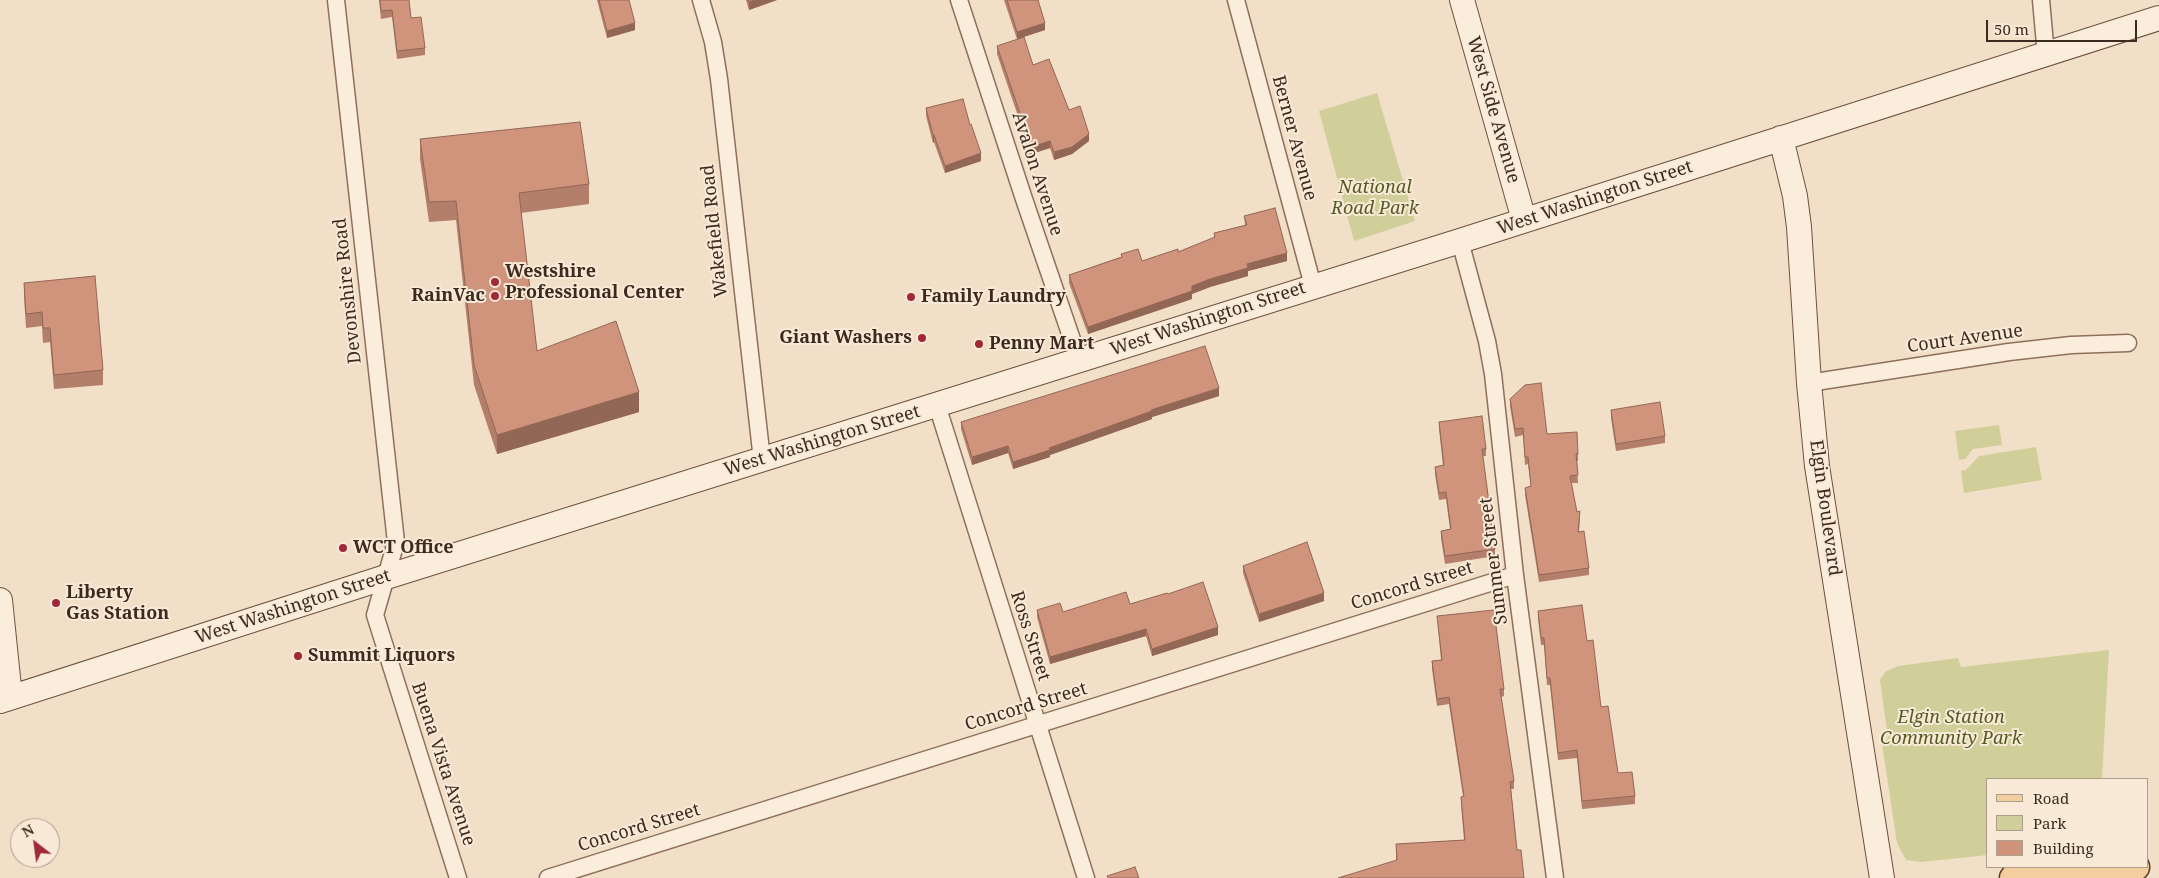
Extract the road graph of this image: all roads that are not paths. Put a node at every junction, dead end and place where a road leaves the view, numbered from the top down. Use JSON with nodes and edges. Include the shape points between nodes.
{"nodes":[{"id":1,"x":336,"y":0,"type":"edge"},
{"id":2,"x":701,"y":0,"type":"edge"},
{"id":3,"x":959,"y":0,"type":"edge"},
{"id":4,"x":1236,"y":0,"type":"edge"},
{"id":5,"x":1462,"y":0,"type":"edge"},
{"id":6,"x":2041,"y":0,"type":"edge"},
{"id":7,"x":2159,"y":18,"type":"edge"},
{"id":8,"x":2046,"y":55,"type":"junction"},
{"id":9,"x":1781,"y":138,"type":"junction"},
{"id":10,"x":1524,"y":220,"type":"junction"},
{"id":11,"x":1460,"y":241,"type":"junction"},
{"id":12,"x":1313,"y":286,"type":"junction"},
{"id":13,"x":2128,"y":343,"type":"dead end"},
{"id":14,"x":1079,"y":360,"type":"junction"},
{"id":15,"x":1809,"y":383,"type":"junction"},
{"id":16,"x":937,"y":405,"type":"junction"},
{"id":17,"x":762,"y":460,"type":"junction"},
{"id":18,"x":1515,"y":575,"type":"junction"},
{"id":19,"x":386,"y":577,"type":"junction"},
{"id":20,"x":0,"y":600,"type":"edge"},
{"id":21,"x":5,"y":699,"type":"edge"},
{"id":22,"x":1038,"y":724,"type":"junction"},
{"id":23,"x":2125,"y":868,"type":"edge"},
{"id":24,"x":458,"y":878,"type":"edge"},
{"id":25,"x":548,"y":878,"type":"edge"},
{"id":26,"x":1086,"y":878,"type":"edge"},
{"id":27,"x":1555,"y":878,"type":"edge"},
{"id":28,"x":1882,"y":878,"type":"edge"},
{"id":29,"x":2012,"y":878,"type":"edge"},
{"id":30,"x":2086,"y":878,"type":"edge"}],
"edges":[{"from":1,"to":19,"type":"street","name":"Devonshire Road","via":[[396,542]]},
{"from":2,"to":17,"type":"street","name":"Wakefield Road","via":[[719,79]]},
{"from":3,"to":14,"type":"street","name":"Avalon Avenue"},
{"from":4,"to":12,"type":"street","name":"Berner Avenue"},
{"from":5,"to":10,"type":"street","name":"West Side Avenue"},
{"from":6,"to":8,"type":"street"},
{"from":7,"to":8,"type":"street","name":"West Washington Street"},
{"from":8,"to":9,"type":"street","name":"West Washington Street"},
{"from":9,"to":10,"type":"street","name":"West Washington Street"},
{"from":9,"to":15,"type":"street","name":"Elgin Boulevard","via":[[1799,227]]},
{"from":10,"to":11,"type":"street","name":"West Washington Street"},
{"from":11,"to":12,"type":"street","name":"West Washington Street"},
{"from":11,"to":18,"type":"street","name":"Summer Street","via":[[1494,374]]},
{"from":12,"to":14,"type":"street","name":"West Washington Street"},
{"from":13,"to":15,"type":"street","name":"Court Avenue","via":[[2009,352]]},
{"from":14,"to":16,"type":"street","name":"West Washington Street"},
{"from":15,"to":28,"type":"street","name":"Elgin Boulevard","via":[[1817,466]]},
{"from":16,"to":17,"type":"street","name":"West Washington Street"},
{"from":16,"to":22,"type":"street","name":"Ross Street"},
{"from":17,"to":19,"type":"street","name":"West Washington Street"},
{"from":18,"to":22,"type":"street","name":"Concord Street"},
{"from":18,"to":27,"type":"street","name":"Summer Street"},
{"from":19,"to":21,"type":"street","name":"West Washington Street"},
{"from":19,"to":24,"type":"street","name":"Buena Vista Avenue","via":[[374,615]]},
{"from":20,"to":21,"type":"street"},
{"from":22,"to":25,"type":"street","name":"Concord Street"},
{"from":22,"to":26,"type":"street","name":"Ross Street"},
{"from":23,"to":29,"type":"main road"},
{"from":23,"to":30,"type":"main road"}]}
